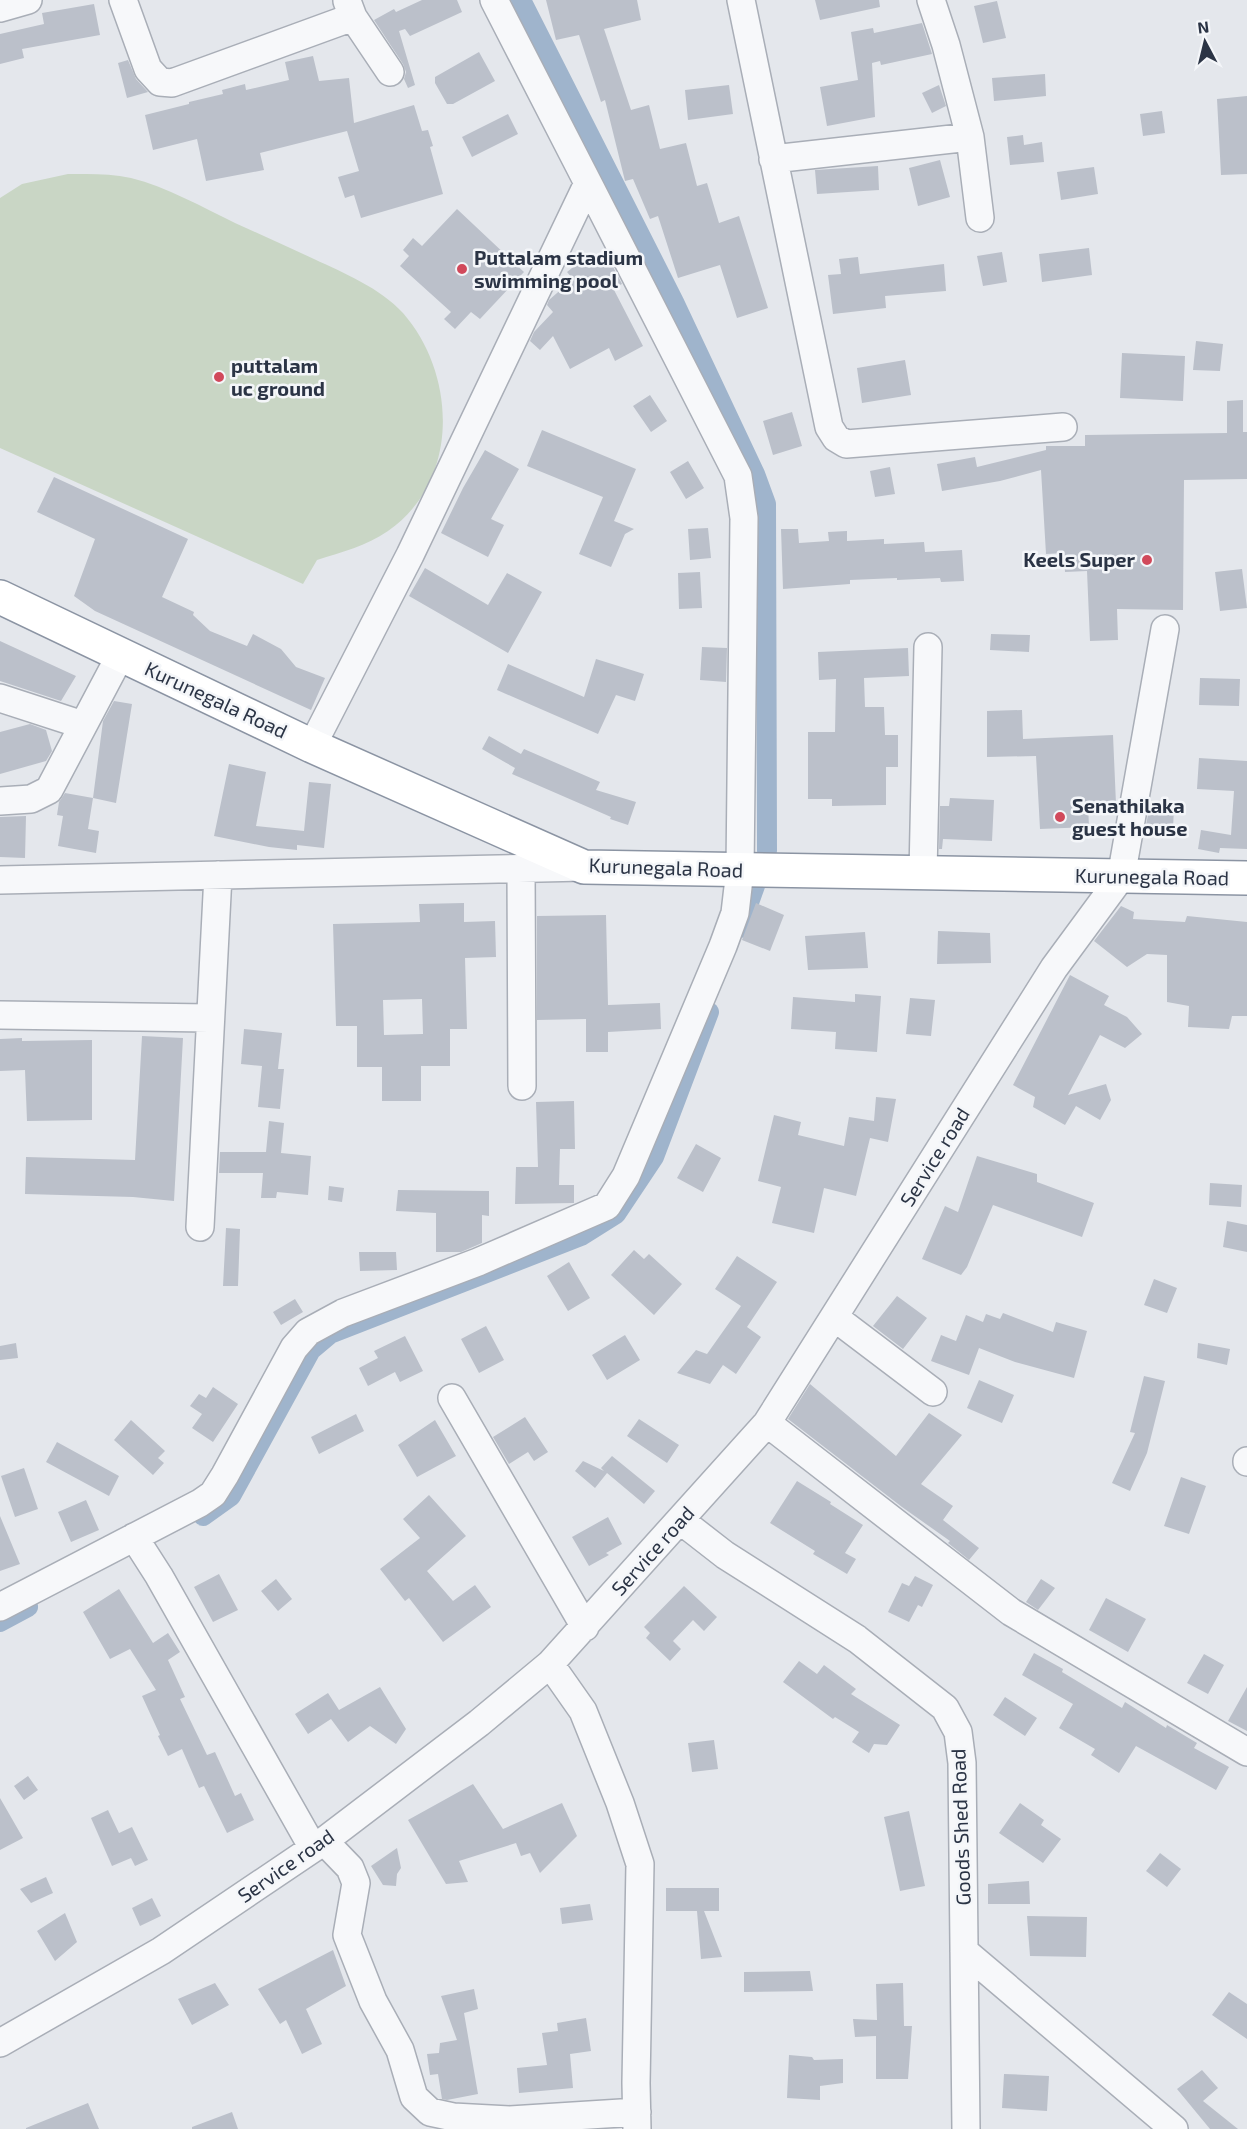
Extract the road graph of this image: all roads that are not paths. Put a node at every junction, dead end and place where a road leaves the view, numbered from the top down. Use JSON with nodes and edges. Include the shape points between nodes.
{"nodes":[{"id":1,"x":28,"y":0,"type":"edge"},
{"id":2,"x":123,"y":0,"type":"edge"},
{"id":3,"x":494,"y":0,"type":"edge"},
{"id":4,"x":741,"y":0,"type":"edge"},
{"id":5,"x":931,"y":0,"type":"edge"},
{"id":6,"x":0,"y":8,"type":"edge"},
{"id":7,"x":350,"y":8,"type":"edge"},
{"id":8,"x":390,"y":72,"type":"dead end"},
{"id":9,"x":970,"y":137,"type":"junction"},
{"id":10,"x":773,"y":159,"type":"junction"},
{"id":11,"x":588,"y":183,"type":"junction"},
{"id":12,"x":980,"y":218,"type":"dead end"},
{"id":13,"x":1063,"y":427,"type":"dead end"},
{"id":14,"x":0,"y":597,"type":"edge"},
{"id":15,"x":1165,"y":629,"type":"dead end"},
{"id":16,"x":928,"y":647,"type":"dead end"},
{"id":17,"x":121,"y":654,"type":"junction"},
{"id":18,"x":0,"y":698,"type":"edge"},
{"id":19,"x":83,"y":726,"type":"junction"},
{"id":20,"x":312,"y":746,"type":"junction"},
{"id":21,"x":0,"y":801,"type":"edge"},
{"id":22,"x":584,"y":867,"type":"junction"},
{"id":23,"x":521,"y":869,"type":"junction"},
{"id":24,"x":740,"y":870,"type":"junction"},
{"id":25,"x":922,"y":873,"type":"junction"},
{"id":26,"x":218,"y":875,"type":"junction"},
{"id":27,"x":1121,"y":877,"type":"junction"},
{"id":28,"x":1247,"y":878,"type":"edge"},
{"id":29,"x":0,"y":880,"type":"edge"},
{"id":30,"x":0,"y":1015,"type":"edge"},
{"id":31,"x":209,"y":1018,"type":"junction"},
{"id":32,"x":522,"y":1086,"type":"dead end"},
{"id":33,"x":200,"y":1227,"type":"dead end"},
{"id":34,"x":834,"y":1317,"type":"junction"},
{"id":35,"x":933,"y":1392,"type":"dead end"},
{"id":36,"x":452,"y":1398,"type":"dead end"},
{"id":37,"x":767,"y":1423,"type":"junction"},
{"id":38,"x":680,"y":1520,"type":"junction"},
{"id":39,"x":135,"y":1539,"type":"junction"},
{"id":40,"x":0,"y":1607,"type":"edge"},
{"id":41,"x":585,"y":1627,"type":"junction"},
{"id":42,"x":550,"y":1664,"type":"junction"},
{"id":43,"x":1247,"y":1752,"type":"edge"},
{"id":44,"x":319,"y":1844,"type":"junction"},
{"id":45,"x":964,"y":1951,"type":"junction"},
{"id":46,"x":0,"y":2043,"type":"edge"},
{"id":47,"x":637,"y":2121,"type":"edge"},
{"id":48,"x":509,"y":2124,"type":"edge"},
{"id":49,"x":966,"y":2129,"type":"edge"},
{"id":50,"x":1174,"y":2129,"type":"edge"}],
"edges":[{"from":1,"to":6,"type":"street"},
{"from":2,"to":7,"type":"street","via":[[148,69],[160,82],[172,83]]},
{"from":3,"to":11,"type":"street"},
{"from":4,"to":10,"type":"street"},
{"from":5,"to":9,"type":"street"},
{"from":7,"to":8,"type":"street"},
{"from":9,"to":10,"type":"street"},
{"from":9,"to":12,"type":"street"},
{"from":10,"to":13,"type":"street","via":[[829,427],[836,438],[846,444]]},
{"from":11,"to":20,"type":"street","via":[[410,555]]},
{"from":11,"to":24,"type":"street","via":[[738,476],[744,518]]},
{"from":14,"to":17,"type":"highway","name":"Kurunegala Road"},
{"from":15,"to":27,"type":"street"},
{"from":16,"to":25,"type":"street"},
{"from":17,"to":19,"type":"street"},
{"from":17,"to":20,"type":"highway","name":"Kurunegala Road"},
{"from":18,"to":19,"type":"street"},
{"from":19,"to":21,"type":"street","via":[[49,790],[31,799]]},
{"from":20,"to":22,"type":"highway","name":"Kurunegala Road"},
{"from":22,"to":23,"type":"street"},
{"from":22,"to":24,"type":"highway","name":"Kurunegala Road"},
{"from":23,"to":26,"type":"street"},
{"from":23,"to":32,"type":"street"},
{"from":24,"to":25,"type":"highway","name":"Kurunegala Road"},
{"from":24,"to":39,"type":"street","via":[[735,913],[723,946],[626,1176],[607,1206],[478,1262],[343,1313],[308,1332],[294,1348],[213,1494]]},
{"from":25,"to":27,"type":"highway","name":"Kurunegala Road"},
{"from":26,"to":29,"type":"street"},
{"from":26,"to":31,"type":"street"},
{"from":27,"to":28,"type":"highway","name":"Kurunegala Road"},
{"from":27,"to":34,"type":"street","name":"Service road","via":[[1054,968]]},
{"from":30,"to":31,"type":"street"},
{"from":31,"to":33,"type":"street"},
{"from":34,"to":35,"type":"street"},
{"from":34,"to":37,"type":"street","name":"Service road"},
{"from":36,"to":41,"type":"street"},
{"from":37,"to":38,"type":"street","name":"Service road"},
{"from":37,"to":43,"type":"street","via":[[1011,1612]]},
{"from":38,"to":41,"type":"street","name":"Service road"},
{"from":38,"to":45,"type":"street","name":"Goods Shed Road","via":[[725,1555],[857,1639],[945,1708],[958,1732],[962,1763]]},
{"from":39,"to":40,"type":"street"},
{"from":39,"to":44,"type":"street"},
{"from":41,"to":42,"type":"street","name":"Service road"},
{"from":42,"to":44,"type":"street","name":"Service road"},
{"from":42,"to":47,"type":"street","via":[[584,1711],[640,1864]]},
{"from":44,"to":46,"type":"street","name":"Service road","via":[[161,1951]]},
{"from":44,"to":48,"type":"street","via":[[350,1868],[356,1883],[347,1935],[374,2001],[400,2050],[414,2097],[430,2112]]},
{"from":45,"to":49,"type":"street","name":"Goods Shed Road"},
{"from":45,"to":50,"type":"street"},
{"from":47,"to":48,"type":"street"}]}
